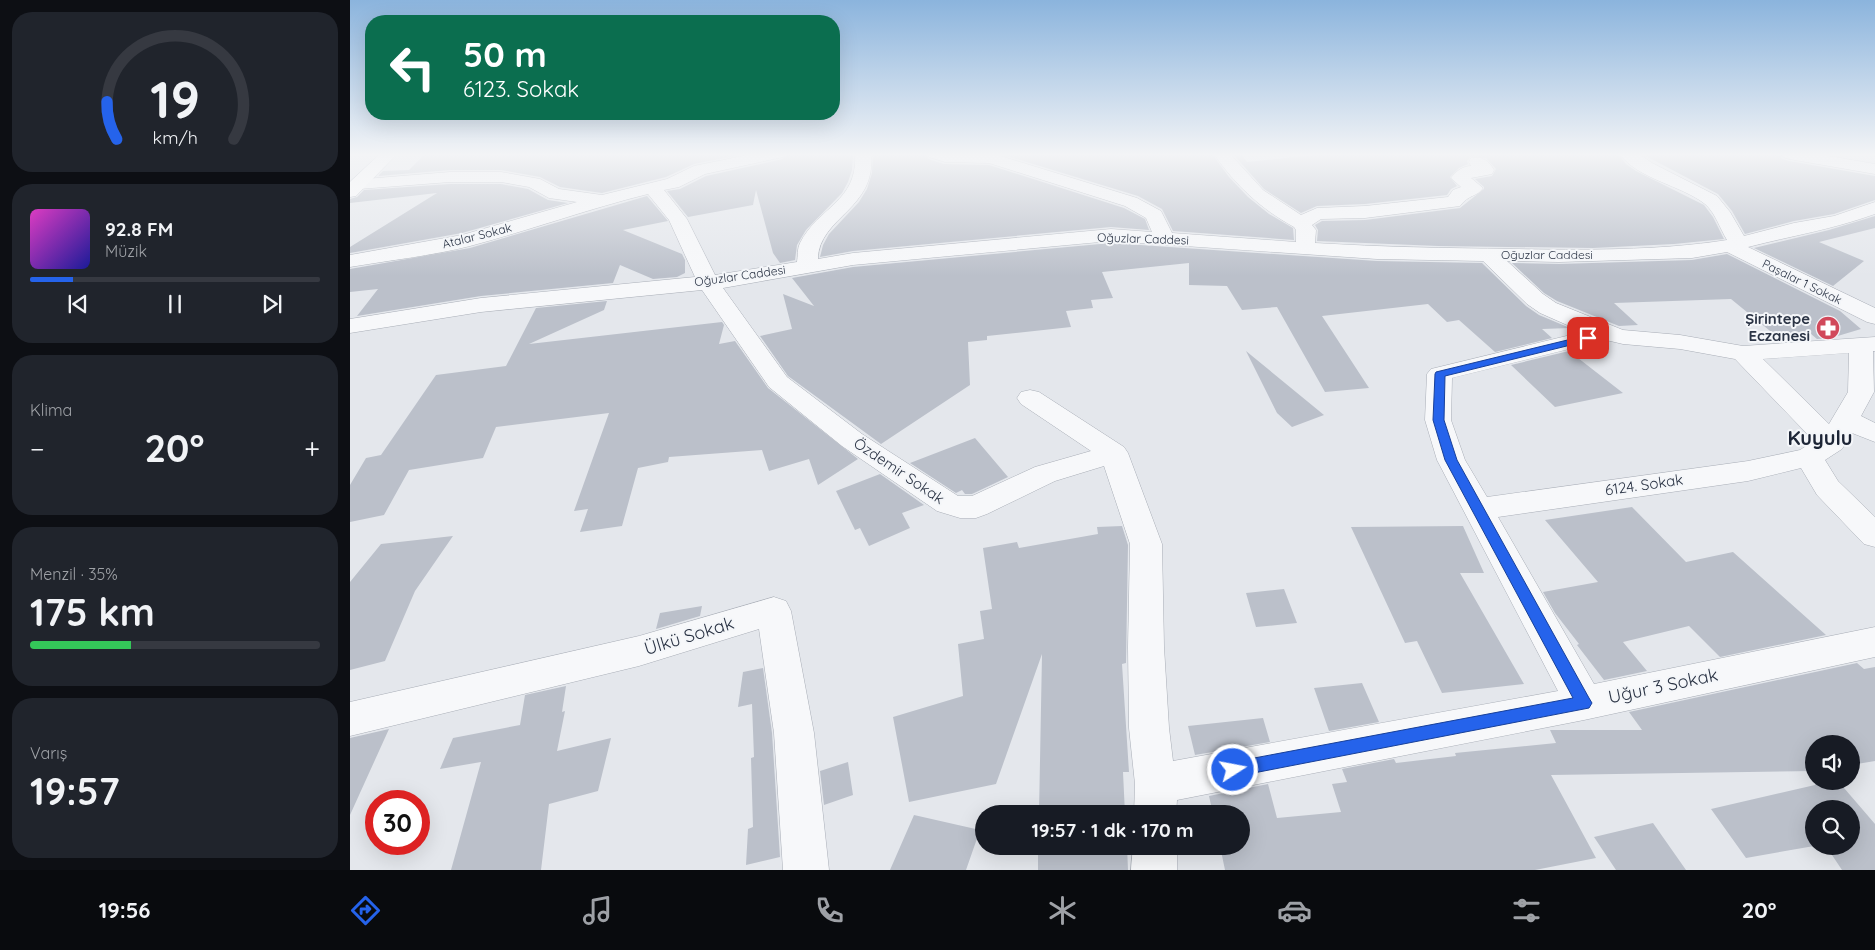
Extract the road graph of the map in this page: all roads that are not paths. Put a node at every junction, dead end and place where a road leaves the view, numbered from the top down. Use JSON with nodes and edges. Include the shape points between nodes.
{"nodes":[{"id":1,"x":560,"y":195,"type":"edge"},
{"id":2,"x":627,"y":195,"type":"edge"},
{"id":3,"x":658,"y":195,"type":"edge"},
{"id":4,"x":853,"y":195,"type":"edge"},
{"id":5,"x":1107,"y":195,"type":"edge"},
{"id":6,"x":1257,"y":195,"type":"edge"},
{"id":7,"x":1459,"y":195,"type":"edge"},
{"id":8,"x":1700,"y":195,"type":"edge"},
{"id":9,"x":602,"y":200,"type":"junction"},
{"id":10,"x":1875,"y":208,"type":"edge"},
{"id":11,"x":1300,"y":223,"type":"junction"},
{"id":12,"x":1165,"y":238,"type":"junction"},
{"id":13,"x":1735,"y":245,"type":"junction"},
{"id":14,"x":1305,"y":248,"type":"junction"},
{"id":15,"x":1489,"y":255,"type":"junction"},
{"id":16,"x":350,"y":261,"type":"edge"},
{"id":17,"x":807,"y":266,"type":"junction"},
{"id":18,"x":708,"y":282,"type":"junction"},
{"id":19,"x":1875,"y":318,"type":"edge"},
{"id":20,"x":350,"y":326,"type":"edge"},
{"id":21,"x":1606,"y":333,"type":"junction"},
{"id":22,"x":1868,"y":344,"type":"edge"},
{"id":23,"x":1743,"y":353,"type":"junction"},
{"id":24,"x":1030,"y":398,"type":"dead end"},
{"id":25,"x":1845,"y":419,"type":"junction"},
{"id":26,"x":1875,"y":434,"type":"edge"},
{"id":27,"x":1820,"y":450,"type":"junction"},
{"id":28,"x":1114,"y":453,"type":"junction"},
{"id":29,"x":1478,"y":509,"type":"junction"},
{"id":30,"x":1875,"y":536,"type":"edge"},
{"id":31,"x":1875,"y":642,"type":"edge"},
{"id":32,"x":1584,"y":703,"type":"junction"},
{"id":33,"x":350,"y":719,"type":"edge"},
{"id":34,"x":1155,"y":799,"type":"edge"},
{"id":35,"x":1155,"y":855,"type":"edge"},
{"id":36,"x":806,"y":870,"type":"edge"},
{"id":37,"x":1154,"y":870,"type":"edge"}],
"edges":[{"from":1,"to":9,"type":"street"},
{"from":2,"to":9,"type":"street"},
{"from":3,"to":18,"type":"street","name":"Özdemir Sokak","via":[[678,219]]},
{"from":4,"to":17,"type":"street","via":[[809,244]]},
{"from":5,"to":12,"type":"street","via":[[1147,209],[1154,215]]},
{"from":6,"to":11,"type":"street"},
{"from":7,"to":11,"type":"street","via":[[1454,202],[1317,214]]},
{"from":8,"to":13,"type":"street","via":[[1711,200],[1721,212]]},
{"from":9,"to":16,"type":"street","name":"Atalar Sokak","via":[[464,241]]},
{"from":10,"to":13,"type":"street","name":"Oğuzlar Caddesi","via":[[1838,221]]},
{"from":11,"to":14,"type":"street","via":[[1306,230]]},
{"from":12,"to":14,"type":"street","name":"Oğuzlar Caddesi"},
{"from":12,"to":17,"type":"street","name":"Oğuzlar Caddesi","via":[[1112,235]]},
{"from":13,"to":15,"type":"street","name":"Oğuzlar Caddesi","via":[[1692,252]]},
{"from":13,"to":19,"type":"street","name":"Paşalar 1 Sokak"},
{"from":14,"to":15,"type":"street","name":"Oğuzlar Caddesi"},
{"from":15,"to":21,"type":"street","via":[[1535,300],[1580,324]]},
{"from":17,"to":18,"type":"street","name":"Oğuzlar Caddesi"},
{"from":18,"to":20,"type":"street","name":"Oğuzlar Caddesi","via":[[482,305]]},
{"from":18,"to":28,"type":"street","name":"Özdemir Sokak","via":[[778,382],[852,440],[948,504],[976,508],[1046,474]]},
{"from":21,"to":23,"type":"street"},
{"from":21,"to":29,"type":"street","via":[[1440,374],[1438,420],[1451,460]]},
{"from":22,"to":23,"type":"street"},
{"from":22,"to":25,"type":"street","via":[[1861,392]]},
{"from":23,"to":27,"type":"street"},
{"from":24,"to":28,"type":"street"},
{"from":25,"to":26,"type":"street"},
{"from":25,"to":27,"type":"street"},
{"from":27,"to":29,"type":"street","name":"6124. Sokak","via":[[1748,471]]},
{"from":27,"to":30,"type":"street","via":[[1827,488]]},
{"from":28,"to":34,"type":"street","via":[[1146,544],[1146,647]]},
{"from":29,"to":32,"type":"street"},
{"from":31,"to":32,"type":"street","name":"Uğur 3 Sokak"},
{"from":32,"to":34,"type":"street","name":"Uğur 3 Sokak"},
{"from":33,"to":36,"type":"street","name":"Ülkü Sokak","via":[[639,652],[774,611],[794,733]]},
{"from":35,"to":37,"type":"street"}]}
